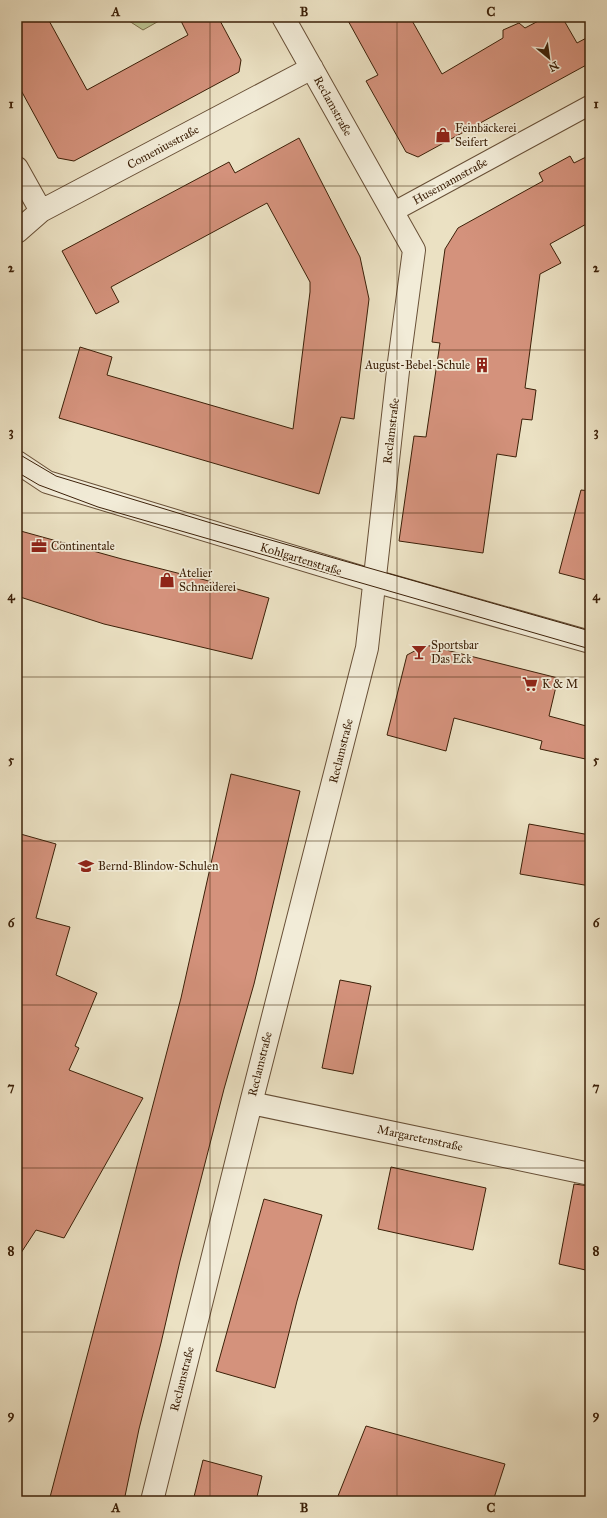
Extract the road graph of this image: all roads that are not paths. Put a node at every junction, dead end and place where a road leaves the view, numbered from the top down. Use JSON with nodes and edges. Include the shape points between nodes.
{"nodes":[{"id":1,"x":283,"y":17,"type":"edge"},
{"id":2,"x":312,"y":68,"type":"junction"},
{"id":3,"x":590,"y":105,"type":"edge"},
{"id":4,"x":17,"y":168,"type":"edge"},
{"id":5,"x":41,"y":211,"type":"junction"},
{"id":6,"x":394,"y":212,"type":"junction"},
{"id":7,"x":17,"y":232,"type":"edge"},
{"id":8,"x":17,"y":462,"type":"edge"},
{"id":9,"x":374,"y":581,"type":"junction"},
{"id":10,"x":590,"y":642,"type":"edge"},
{"id":11,"x":251,"y":1102,"type":"junction"},
{"id":12,"x":590,"y":1174,"type":"edge"},
{"id":13,"x":152,"y":1501,"type":"edge"}],
"edges":[{"from":1,"to":2,"type":"street","name":"Reclamstraße"},
{"from":2,"to":5,"type":"street","name":"Comeniusstraße"},
{"from":2,"to":6,"type":"street","name":"Reclamstraße"},
{"from":3,"to":6,"type":"street","name":"Husemannstraße"},
{"from":4,"to":5,"type":"street"},
{"from":5,"to":7,"type":"street","name":"Comeniusstraße"},
{"from":6,"to":9,"type":"street","name":"Reclamstraße","via":[[414,250]]},
{"from":8,"to":9,"type":"street","name":"Kohlgartenstraße","via":[[47,482]]},
{"from":9,"to":10,"type":"street","name":"Kohlgartenstraße"},
{"from":9,"to":11,"type":"street","name":"Reclamstraße","via":[[367,648]]},
{"from":11,"to":12,"type":"street","name":"Margaretenstraße"},
{"from":11,"to":13,"type":"street","name":"Reclamstraße"}]}
